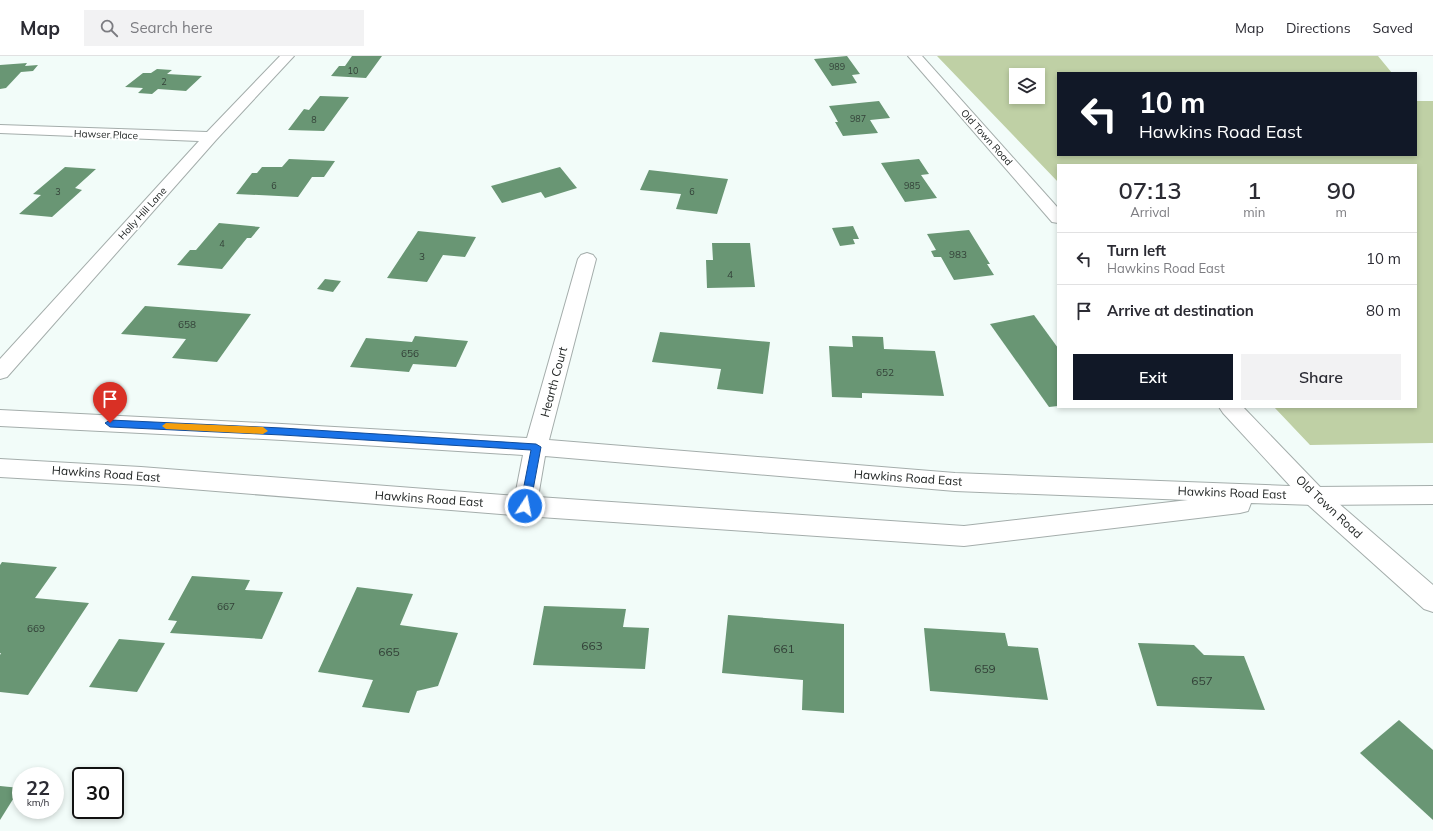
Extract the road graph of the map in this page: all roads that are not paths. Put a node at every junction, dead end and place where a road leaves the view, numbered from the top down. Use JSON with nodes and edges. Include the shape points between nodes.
{"nodes":[{"id":1,"x":287,"y":56,"type":"edge"},
{"id":2,"x":915,"y":56,"type":"edge"},
{"id":3,"x":0,"y":129,"type":"edge"},
{"id":4,"x":211,"y":137,"type":"junction"},
{"id":5,"x":1057,"y":217,"type":"edge"},
{"id":6,"x":587,"y":259,"type":"dead end"},
{"id":7,"x":0,"y":372,"type":"edge"},
{"id":8,"x":1231,"y":408,"type":"edge"},
{"id":9,"x":0,"y":418,"type":"edge"},
{"id":10,"x":536,"y":447,"type":"junction"},
{"id":11,"x":0,"y":468,"type":"edge"},
{"id":12,"x":1433,"y":495,"type":"edge"},
{"id":13,"x":1314,"y":496,"type":"junction"},
{"id":14,"x":525,"y":506,"type":"junction"},
{"id":15,"x":1433,"y":601,"type":"edge"}],
"edges":[{"from":1,"to":4,"type":"street","name":"Holly Hill Lane"},
{"from":2,"to":5,"type":"street","name":"Old Town Road"},
{"from":3,"to":4,"type":"street","name":"Hawser Place"},
{"from":4,"to":7,"type":"street","name":"Holly Hill Lane"},
{"from":6,"to":10,"type":"street","name":"Hearth Court"},
{"from":8,"to":13,"type":"street","name":"Old Town Road"},
{"from":9,"to":10,"type":"street","name":"Hawkins Road East"},
{"from":10,"to":13,"type":"street","name":"Hawkins Road East","via":[[955,482]]},
{"from":10,"to":14,"type":"street","name":"Hearth Court"},
{"from":11,"to":14,"type":"street","name":"Hawkins Road East","via":[[141,476]]},
{"from":12,"to":13,"type":"street"},
{"from":13,"to":14,"type":"street","name":"Hawkins Road East","via":[[964,536]]},
{"from":13,"to":15,"type":"street","name":"Old Town Road"}]}
